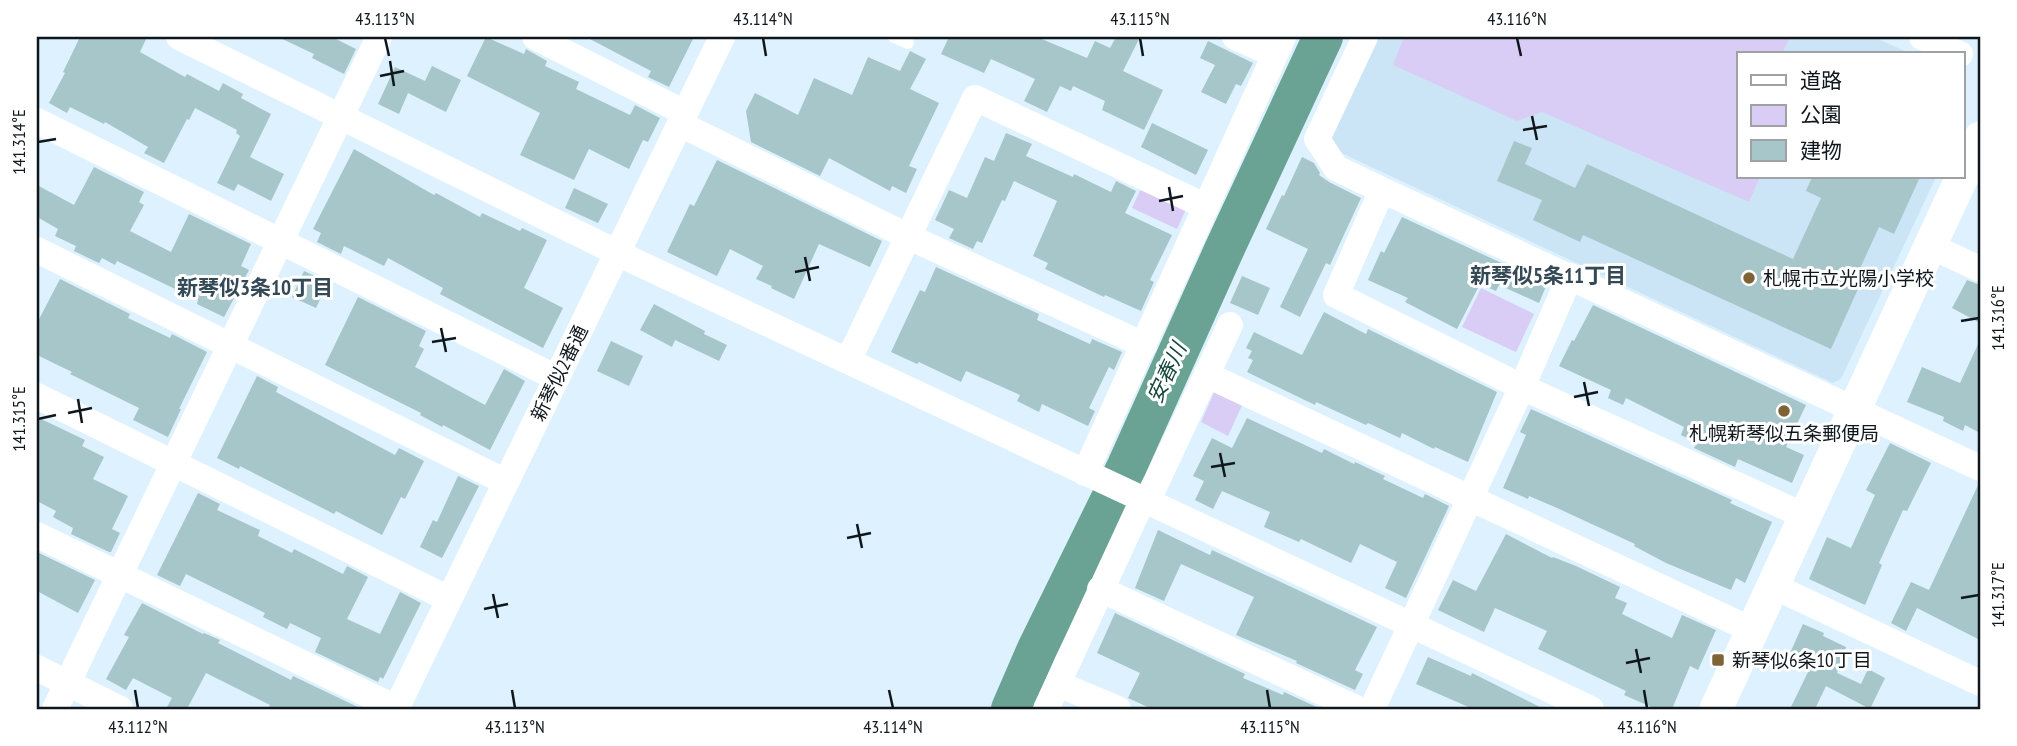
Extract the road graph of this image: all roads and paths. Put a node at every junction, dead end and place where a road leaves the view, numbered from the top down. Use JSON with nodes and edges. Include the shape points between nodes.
{"nodes":[{"id":1,"x":179,"y":37,"type":"edge"},
{"id":2,"x":379,"y":37,"type":"edge"},
{"id":3,"x":535,"y":37,"type":"edge"},
{"id":4,"x":722,"y":37,"type":"edge"},
{"id":5,"x":894,"y":37,"type":"edge"},
{"id":6,"x":1235,"y":37,"type":"edge"},
{"id":7,"x":1365,"y":37,"type":"edge"},
{"id":8,"x":1922,"y":37,"type":"edge"},
{"id":9,"x":908,"y":43,"type":"dead end"},
{"id":10,"x":1279,"y":46,"type":"edge"},
{"id":11,"x":1954,"y":52,"type":"edge"},
{"id":12,"x":341,"y":117,"type":"junction"},
{"id":13,"x":682,"y":119,"type":"junction"},
{"id":14,"x":37,"y":121,"type":"edge"},
{"id":15,"x":1980,"y":138,"type":"edge"},
{"id":16,"x":1965,"y":170,"type":"edge"},
{"id":17,"x":1961,"y":178,"type":"edge"},
{"id":18,"x":1382,"y":190,"type":"junction"},
{"id":19,"x":1205,"y":206,"type":"junction"},
{"id":20,"x":909,"y":237,"type":"junction"},
{"id":21,"x":281,"y":240,"type":"junction"},
{"id":22,"x":1930,"y":246,"type":"junction"},
{"id":23,"x":37,"y":250,"type":"edge"},
{"id":24,"x":618,"y":253,"type":"junction"},
{"id":25,"x":1980,"y":269,"type":"edge"},
{"id":26,"x":1570,"y":276,"type":"junction"},
{"id":27,"x":1230,"y":325,"type":"dead end"},
{"id":28,"x":229,"y":345,"type":"junction"},
{"id":29,"x":1144,"y":345,"type":"junction"},
{"id":30,"x":848,"y":361,"type":"junction"},
{"id":31,"x":1207,"y":375,"type":"junction"},
{"id":32,"x":557,"y":378,"type":"junction"},
{"id":33,"x":1522,"y":387,"type":"junction"},
{"id":34,"x":37,"y":397,"type":"edge"},
{"id":35,"x":1855,"y":408,"type":"junction"},
{"id":36,"x":173,"y":464,"type":"junction"},
{"id":37,"x":1980,"y":468,"type":"edge"},
{"id":38,"x":1094,"y":477,"type":"junction"},
{"id":39,"x":506,"y":482,"type":"junction"},
{"id":40,"x":1469,"y":497,"type":"junction"},
{"id":41,"x":1139,"y":498,"type":"junction"},
{"id":42,"x":1805,"y":516,"type":"junction"},
{"id":43,"x":37,"y":535,"type":"edge"},
{"id":44,"x":119,"y":575,"type":"junction"},
{"id":45,"x":1773,"y":586,"type":"junction"},
{"id":46,"x":1100,"y":589,"type":"junction"},
{"id":47,"x":449,"y":599,"type":"junction"},
{"id":48,"x":1410,"y":625,"type":"junction"},
{"id":49,"x":1752,"y":631,"type":"junction"},
{"id":50,"x":37,"y":668,"type":"edge"},
{"id":51,"x":1980,"y":682,"type":"edge"},
{"id":52,"x":67,"y":683,"type":"junction"},
{"id":53,"x":1058,"y":684,"type":"junction"},
{"id":54,"x":55,"y":709,"type":"edge"},
{"id":55,"x":120,"y":709,"type":"edge"},
{"id":56,"x":396,"y":709,"type":"edge"},
{"id":57,"x":1046,"y":709,"type":"edge"},
{"id":58,"x":1118,"y":709,"type":"edge"},
{"id":59,"x":1358,"y":709,"type":"edge"},
{"id":60,"x":1372,"y":709,"type":"edge"},
{"id":61,"x":1591,"y":709,"type":"edge"},
{"id":62,"x":1716,"y":709,"type":"edge"}],
"edges":[{"from":1,"to":12,"type":"street"},
{"from":2,"to":12,"type":"street"},
{"from":3,"to":13,"type":"street"},
{"from":4,"to":13,"type":"street","name":"新琴似2番通"},
{"from":5,"to":9,"type":"lane"},
{"from":6,"to":10,"type":"street"},
{"from":7,"to":18,"type":"street","via":[[1317,139],[1336,168]]},
{"from":8,"to":11,"type":"street"},
{"from":10,"to":19,"type":"street"},
{"from":12,"to":21,"type":"street"},
{"from":12,"to":24,"type":"street"},
{"from":13,"to":20,"type":"street"},
{"from":13,"to":24,"type":"street","name":"新琴似2番通"},
{"from":14,"to":21,"type":"street"},
{"from":15,"to":16,"type":"street"},
{"from":17,"to":22,"type":"street"},
{"from":18,"to":26,"type":"street"},
{"from":18,"to":33,"type":"street","via":[[1335,295]]},
{"from":19,"to":20,"type":"street","via":[[975,98]]},
{"from":19,"to":29,"type":"street"},
{"from":20,"to":29,"type":"street"},
{"from":20,"to":30,"type":"street"},
{"from":21,"to":28,"type":"street"},
{"from":21,"to":32,"type":"street"},
{"from":22,"to":25,"type":"street"},
{"from":22,"to":35,"type":"street"},
{"from":23,"to":28,"type":"street"},
{"from":24,"to":30,"type":"street"},
{"from":24,"to":32,"type":"street","name":"新琴似2番通"},
{"from":26,"to":33,"type":"street"},
{"from":26,"to":35,"type":"street"},
{"from":27,"to":31,"type":"street"},
{"from":28,"to":36,"type":"street"},
{"from":28,"to":39,"type":"street"},
{"from":29,"to":38,"type":"street"},
{"from":30,"to":38,"type":"street"},
{"from":31,"to":40,"type":"street"},
{"from":31,"to":41,"type":"street"},
{"from":32,"to":39,"type":"street","name":"新琴似2番通"},
{"from":33,"to":40,"type":"street"},
{"from":33,"to":42,"type":"street"},
{"from":34,"to":36,"type":"street"},
{"from":35,"to":37,"type":"street"},
{"from":35,"to":42,"type":"street"},
{"from":36,"to":44,"type":"street"},
{"from":36,"to":47,"type":"street"},
{"from":38,"to":41,"type":"street"},
{"from":39,"to":47,"type":"street","name":"新琴似2番通"},
{"from":40,"to":48,"type":"street"},
{"from":40,"to":49,"type":"street"},
{"from":41,"to":46,"type":"street","via":[[1138,510]]},
{"from":41,"to":48,"type":"street"},
{"from":42,"to":45,"type":"street"},
{"from":43,"to":44,"type":"street"},
{"from":44,"to":52,"type":"street"},
{"from":44,"to":56,"type":"street"},
{"from":45,"to":49,"type":"street"},
{"from":45,"to":51,"type":"street"},
{"from":46,"to":53,"type":"street"},
{"from":46,"to":59,"type":"street"},
{"from":47,"to":56,"type":"street","name":"新琴似2番通"},
{"from":48,"to":60,"type":"street"},
{"from":48,"to":61,"type":"street"},
{"from":49,"to":62,"type":"street"},
{"from":50,"to":52,"type":"street"},
{"from":52,"to":54,"type":"street"},
{"from":52,"to":55,"type":"street"},
{"from":53,"to":57,"type":"street"},
{"from":53,"to":58,"type":"street"}]}
